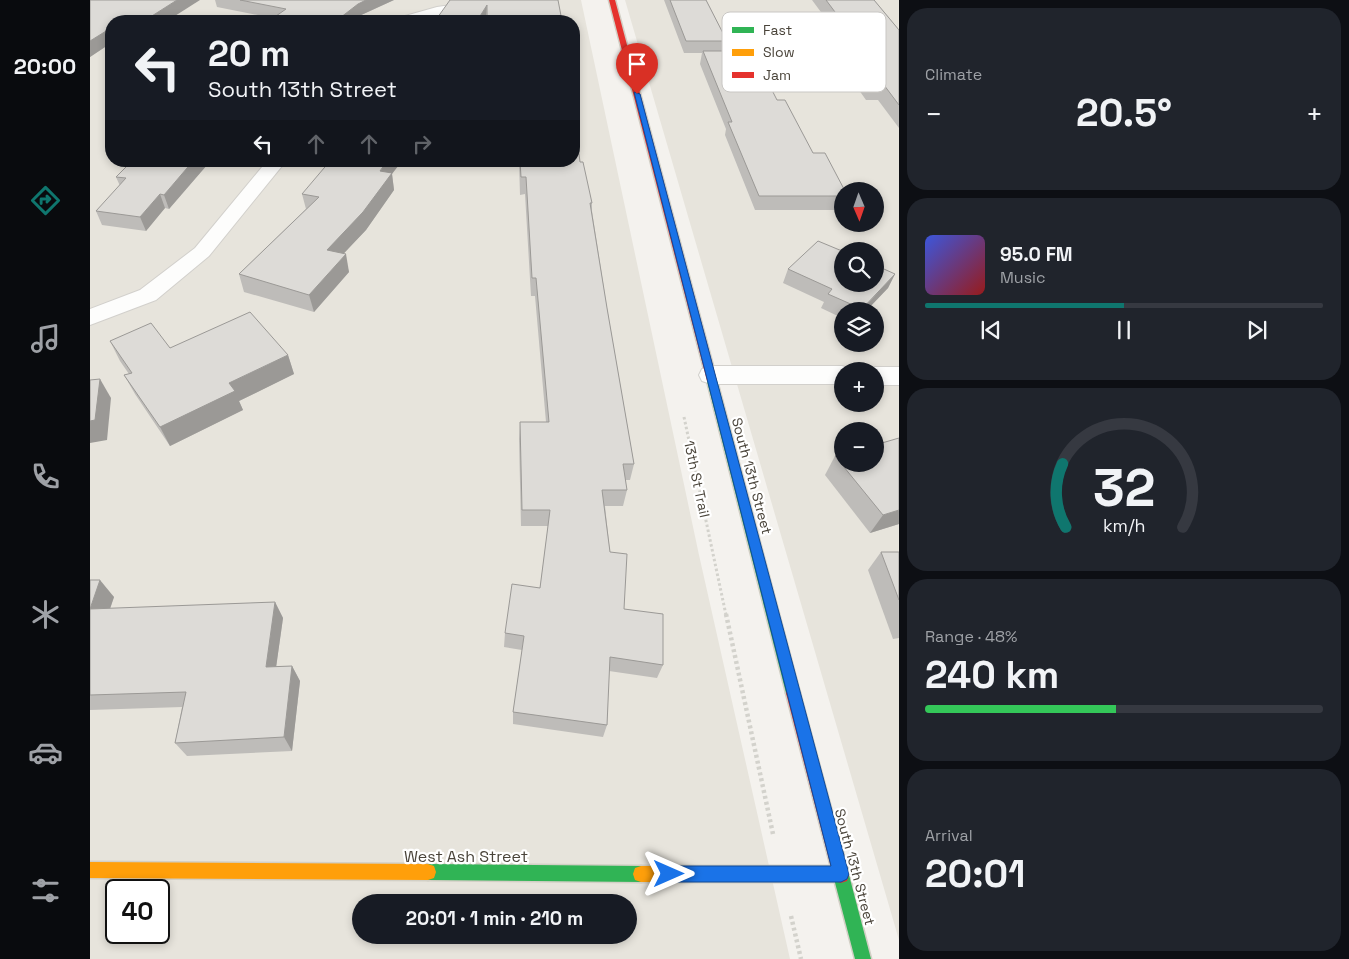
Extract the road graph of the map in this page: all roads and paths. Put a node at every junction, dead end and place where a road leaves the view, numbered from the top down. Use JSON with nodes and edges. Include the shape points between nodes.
{"nodes":[{"id":1,"x":518,"y":0,"type":"edge"},
{"id":2,"x":612,"y":0,"type":"edge"},
{"id":3,"x":422,"y":15,"type":"edge"},
{"id":4,"x":272,"y":167,"type":"edge"},
{"id":5,"x":90,"y":317,"type":"edge"},
{"id":6,"x":834,"y":375,"type":"edge"},
{"id":7,"x":711,"y":376,"type":"junction"},
{"id":8,"x":884,"y":376,"type":"edge"},
{"id":9,"x":899,"y":376,"type":"edge"},
{"id":10,"x":682,"y":408,"type":"dead end"},
{"id":11,"x":90,"y":870,"type":"edge"},
{"id":12,"x":841,"y":874,"type":"junction"},
{"id":13,"x":782,"y":875,"type":"junction"},
{"id":14,"x":801,"y":959,"type":"edge"},
{"id":15,"x":864,"y":959,"type":"edge"}],
"edges":[{"from":1,"to":3,"type":"street","via":[[437,10]]},
{"from":2,"to":7,"type":"street","name":"South 13th Street"},
{"from":4,"to":5,"type":"street","via":[[202,252],[148,295]]},
{"from":6,"to":7,"type":"street"},
{"from":7,"to":12,"type":"street","name":"South 13th Street"},
{"from":8,"to":9,"type":"street"},
{"from":10,"to":13,"type":"path","name":"13th St Trail"},
{"from":11,"to":13,"type":"street","name":"West Ash Street"},
{"from":12,"to":13,"type":"street","name":"West Ash Street"},
{"from":12,"to":15,"type":"street","name":"South 13th Street"},
{"from":13,"to":14,"type":"path","name":"13th St Trail"}]}
